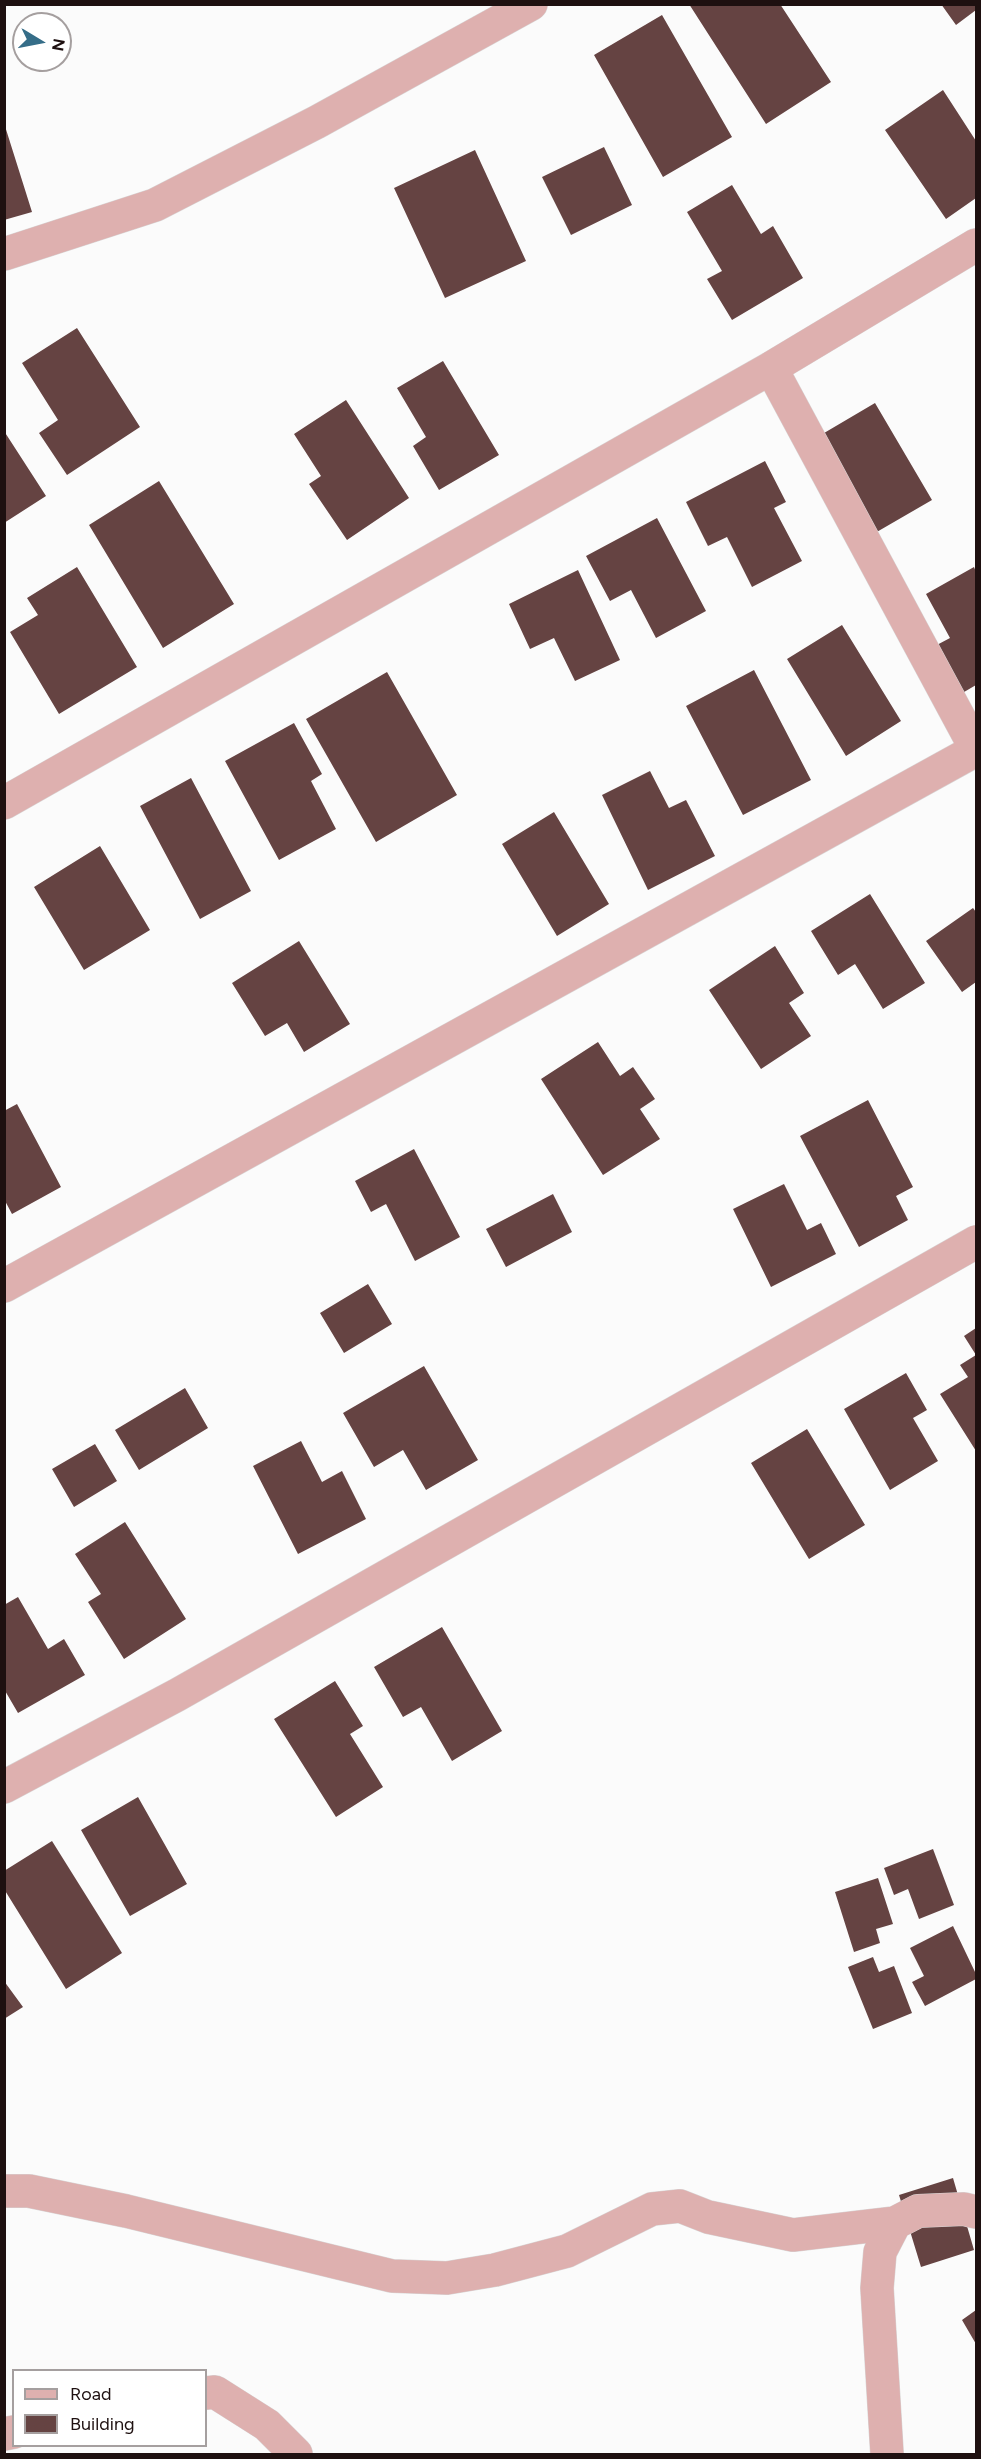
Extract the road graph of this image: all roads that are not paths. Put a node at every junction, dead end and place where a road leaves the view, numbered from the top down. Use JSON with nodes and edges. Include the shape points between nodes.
{"nodes":[{"id":1,"x":531,"y":4,"type":"edge"},
{"id":2,"x":976,"y":245,"type":"edge"},
{"id":3,"x":4,"y":254,"type":"edge"},
{"id":4,"x":771,"y":368,"type":"junction"},
{"id":5,"x":976,"y":750,"type":"edge"},
{"id":6,"x":4,"y":803,"type":"edge"},
{"id":7,"x":976,"y":1242,"type":"edge"},
{"id":8,"x":4,"y":1286,"type":"edge"},
{"id":9,"x":4,"y":1787,"type":"edge"},
{"id":10,"x":4,"y":2191,"type":"edge"},
{"id":11,"x":976,"y":2212,"type":"edge"},
{"id":12,"x":896,"y":2223,"type":"junction"},
{"id":13,"x":207,"y":2393,"type":"edge"},
{"id":14,"x":296,"y":2454,"type":"edge"},
{"id":15,"x":887,"y":2454,"type":"edge"}],
"edges":[{"from":1,"to":3,"type":"street","via":[[317,122],[155,205]]},
{"from":2,"to":4,"type":"street"},
{"from":4,"to":5,"type":"street"},
{"from":4,"to":6,"type":"street"},
{"from":5,"to":8,"type":"street"},
{"from":7,"to":9,"type":"street","via":[[177,1695]]},
{"from":10,"to":12,"type":"street","via":[[29,2191],[126,2211],[393,2276],[447,2278],[567,2251],[651,2209],[680,2206],[708,2217],[793,2235]]},
{"from":11,"to":12,"type":"street","via":[[918,2211]]},
{"from":12,"to":15,"type":"street","via":[[880,2252],[877,2288]]},
{"from":13,"to":14,"type":"street","via":[[215,2392],[267,2425]]}]}
